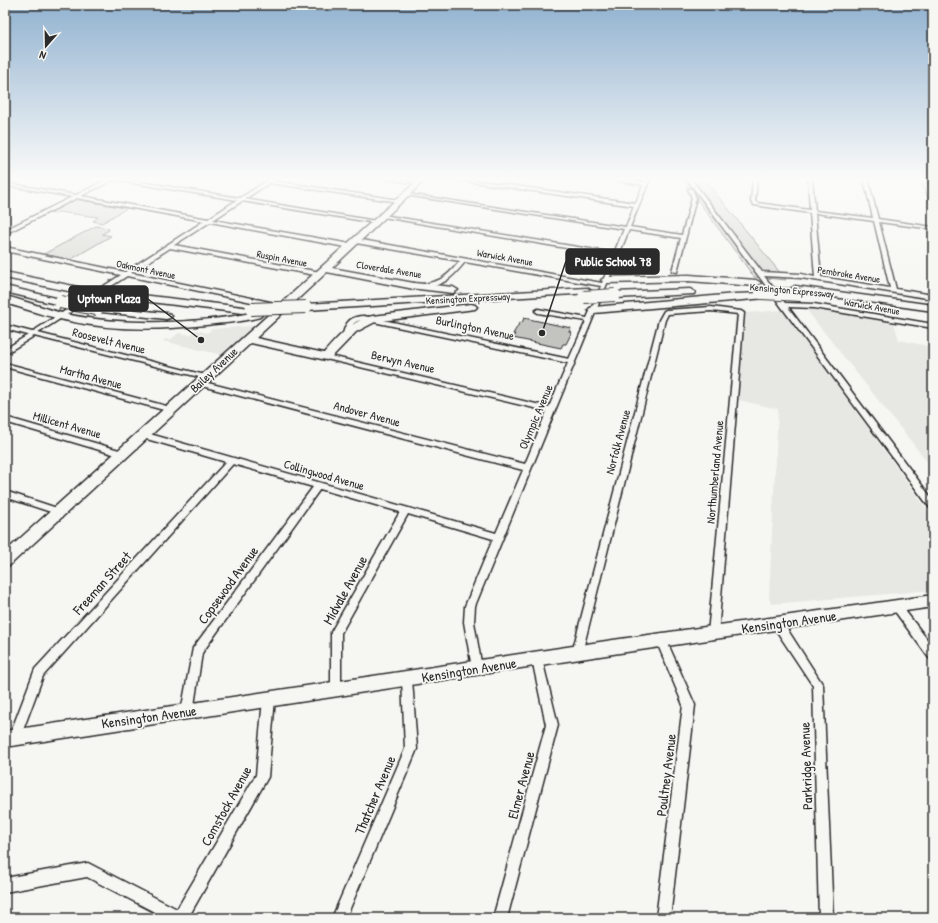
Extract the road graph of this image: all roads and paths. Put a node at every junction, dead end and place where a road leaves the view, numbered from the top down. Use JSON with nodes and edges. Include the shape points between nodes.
{"nodes":[{"id":1,"x":25,"y":222,"type":"edge"},
{"id":2,"x":207,"y":222,"type":"edge"},
{"id":3,"x":216,"y":222,"type":"edge"},
{"id":4,"x":377,"y":222,"type":"edge"},
{"id":5,"x":400,"y":222,"type":"edge"},
{"id":6,"x":588,"y":222,"type":"edge"},
{"id":7,"x":630,"y":222,"type":"edge"},
{"id":8,"x":688,"y":222,"type":"edge"},
{"id":9,"x":717,"y":222,"type":"edge"},
{"id":10,"x":814,"y":222,"type":"edge"},
{"id":11,"x":877,"y":222,"type":"edge"},
{"id":12,"x":891,"y":222,"type":"edge"},
{"id":13,"x":627,"y":228,"type":"junction"},
{"id":14,"x":933,"y":228,"type":"edge"},
{"id":15,"x":5,"y":232,"type":"edge"},
{"id":16,"x":684,"y":237,"type":"junction"},
{"id":17,"x":353,"y":243,"type":"junction"},
{"id":18,"x":170,"y":246,"type":"junction"},
{"id":19,"x":5,"y":249,"type":"edge"},
{"id":20,"x":616,"y":255,"type":"junction"},
{"id":21,"x":464,"y":260,"type":"junction"},
{"id":22,"x":322,"y":271,"type":"junction"},
{"id":23,"x":675,"y":271,"type":"dead end"},
{"id":24,"x":126,"y":274,"type":"junction"},
{"id":25,"x":5,"y":275,"type":"edge"},
{"id":26,"x":818,"y":278,"type":"junction"},
{"id":27,"x":5,"y":282,"type":"edge"},
{"id":28,"x":605,"y":283,"type":"junction"},
{"id":29,"x":414,"y":286,"type":"junction"},
{"id":30,"x":759,"y":286,"type":"junction"},
{"id":31,"x":5,"y":289,"type":"edge"},
{"id":32,"x":893,"y":290,"type":"junction"},
{"id":33,"x":99,"y":292,"type":"junction"},
{"id":34,"x":566,"y":292,"type":"junction"},
{"id":35,"x":798,"y":292,"type":"junction"},
{"id":36,"x":585,"y":294,"type":"junction"},
{"id":37,"x":933,"y":297,"type":"edge"},
{"id":38,"x":5,"y":299,"type":"edge"},
{"id":39,"x":64,"y":299,"type":"junction"},
{"id":40,"x":544,"y":300,"type":"junction"},
{"id":41,"x":784,"y":305,"type":"junction"},
{"id":42,"x":890,"y":306,"type":"junction"},
{"id":43,"x":284,"y":307,"type":"junction"},
{"id":44,"x":933,"y":308,"type":"edge"},
{"id":45,"x":305,"y":309,"type":"junction"},
{"id":46,"x":538,"y":311,"type":"dead end"},
{"id":47,"x":741,"y":313,"type":"joint"},
{"id":48,"x":933,"y":313,"type":"edge"},
{"id":49,"x":247,"y":314,"type":"junction"},
{"id":50,"x":591,"y":315,"type":"junction"},
{"id":51,"x":62,"y":316,"type":"junction"},
{"id":52,"x":933,"y":316,"type":"edge"},
{"id":53,"x":373,"y":319,"type":"junction"},
{"id":54,"x":933,"y":326,"type":"edge"},
{"id":55,"x":5,"y":327,"type":"edge"},
{"id":56,"x":34,"y":334,"type":"junction"},
{"id":57,"x":248,"y":339,"type":"junction"},
{"id":58,"x":5,"y":352,"type":"edge"},
{"id":59,"x":326,"y":357,"type":"junction"},
{"id":60,"x":572,"y":362,"type":"junction"},
{"id":61,"x":5,"y":365,"type":"edge"},
{"id":62,"x":204,"y":380,"type":"junction"},
{"id":63,"x":172,"y":410,"type":"junction"},
{"id":64,"x":552,"y":410,"type":"junction"},
{"id":65,"x":5,"y":419,"type":"edge"},
{"id":66,"x":143,"y":435,"type":"junction"},
{"id":67,"x":123,"y":454,"type":"junction"},
{"id":68,"x":231,"y":460,"type":"junction"},
{"id":69,"x":528,"y":468,"type":"junction"},
{"id":70,"x":318,"y":486,"type":"junction"},
{"id":71,"x":5,"y":494,"type":"edge"},
{"id":72,"x":933,"y":506,"type":"edge"},
{"id":73,"x":405,"y":511,"type":"junction"},
{"id":74,"x":60,"y":512,"type":"junction"},
{"id":75,"x":498,"y":537,"type":"junction"},
{"id":76,"x":5,"y":561,"type":"edge"},
{"id":77,"x":933,"y":601,"type":"edge"},
{"id":78,"x":897,"y":607,"type":"junction"},
{"id":79,"x":778,"y":624,"type":"junction"},
{"id":80,"x":713,"y":634,"type":"junction"},
{"id":81,"x":661,"y":640,"type":"junction"},
{"id":82,"x":576,"y":653,"type":"junction"},
{"id":83,"x":933,"y":655,"type":"edge"},
{"id":84,"x":537,"y":659,"type":"junction"},
{"id":85,"x":477,"y":668,"type":"junction"},
{"id":86,"x":407,"y":679,"type":"junction"},
{"id":87,"x":336,"y":689,"type":"junction"},
{"id":88,"x":269,"y":699,"type":"junction"},
{"id":89,"x":187,"y":712,"type":"junction"},
{"id":90,"x":10,"y":738,"type":"edge"},
{"id":91,"x":5,"y":885,"type":"edge"},
{"id":92,"x":180,"y":918,"type":"edge"},
{"id":93,"x":339,"y":918,"type":"edge"},
{"id":94,"x":500,"y":918,"type":"edge"},
{"id":95,"x":663,"y":918,"type":"edge"},
{"id":96,"x":826,"y":918,"type":"edge"}],
"edges":[{"from":1,"to":15,"type":"street"},
{"from":2,"to":18,"type":"street"},
{"from":3,"to":17,"type":"street","name":"Warwick Avenue"},
{"from":4,"to":17,"type":"main road","name":"Bailey Avenue"},
{"from":5,"to":20,"type":"street"},
{"from":6,"to":13,"type":"street"},
{"from":7,"to":13,"type":"street","name":"Olympic Avenue"},
{"from":8,"to":16,"type":"street"},
{"from":9,"to":30,"type":"street"},
{"from":10,"to":26,"type":"street"},
{"from":11,"to":32,"type":"street"},
{"from":12,"to":14,"type":"street"},
{"from":13,"to":16,"type":"street"},
{"from":13,"to":20,"type":"street","name":"Olympic Avenue"},
{"from":16,"to":23,"type":"street"},
{"from":17,"to":21,"type":"street","name":"Warwick Avenue"},
{"from":17,"to":22,"type":"main road","name":"Bailey Avenue"},
{"from":18,"to":22,"type":"street","name":"Ruspin Avenue"},
{"from":18,"to":24,"type":"street"},
{"from":19,"to":24,"type":"street","name":"Oakmont Avenue"},
{"from":20,"to":28,"type":"street","name":"Olympic Avenue"},
{"from":21,"to":28,"type":"street","name":"Warwick Avenue"},
{"from":21,"to":29,"type":"street","name":"Cloverdale Avenue","via":[[452,275],[441,282]]},
{"from":22,"to":29,"type":"main road","name":"Cloverdale Avenue"},
{"from":22,"to":43,"type":"main road","name":"Bailey Avenue"},
{"from":24,"to":33,"type":"street"},
{"from":24,"to":43,"type":"street","name":"Oakmont Avenue"},
{"from":25,"to":33,"type":"highway"},
{"from":26,"to":30,"type":"street","name":"Pembroke Avenue","via":[[784,274]]},
{"from":26,"to":32,"type":"street","name":"Pembroke Avenue"},
{"from":27,"to":39,"type":"highway","name":"Kensington Expressway"},
{"from":28,"to":30,"type":"highway","via":[[690,278]]},
{"from":28,"to":50,"type":"street","name":"Olympic Avenue"},
{"from":29,"to":34,"type":"highway","via":[[458,291]]},
{"from":30,"to":35,"type":"highway","bridge":true},
{"from":30,"to":36,"type":"highway","name":"Kensington Expressway","bridge":true,"via":[[700,291]]},
{"from":30,"to":41,"type":"street"},
{"from":30,"to":50,"type":"highway","via":[[735,297]]},
{"from":31,"to":39,"type":"highway","name":"Kensington Expressway"},
{"from":32,"to":37,"type":"street","name":"Pembroke Avenue"},
{"from":33,"to":49,"type":"highway"},
{"from":33,"to":51,"type":"street"},
{"from":34,"to":36,"type":"highway","name":"Kensington Expressway"},
{"from":34,"to":45,"type":"highway","name":"Kensington Expressway"},
{"from":35,"to":42,"type":"highway","name":"Kensington Expressway"},
{"from":35,"to":44,"type":"highway","name":"Kensington Expressway","via":[[852,296]]},
{"from":36,"to":40,"type":"highway","name":"Kensington Expressway"},
{"from":38,"to":51,"type":"highway"},
{"from":39,"to":49,"type":"highway","name":"Kensington Expressway","bridge":true,"via":[[147,315]]},
{"from":40,"to":45,"type":"highway","name":"Kensington Expressway"},
{"from":40,"to":53,"type":"highway"},
{"from":41,"to":54,"type":"street","name":"Warwick Avenue","via":[[814,306]]},
{"from":41,"to":72,"type":"street"},
{"from":42,"to":48,"type":"highway","name":"Kensington Expressway"},
{"from":42,"to":52,"type":"highway"},
{"from":43,"to":57,"type":"main road","name":"Bailey Avenue"},
{"from":45,"to":49,"type":"highway","name":"Kensington Expressway"},
{"from":46,"to":50,"type":"street"},
{"from":47,"to":80,"type":"street","name":"Northumberland Avenue"},
{"from":47,"to":82,"type":"street","name":"Norfolk Avenue","via":[[711,309],[664,313]]},
{"from":49,"to":51,"type":"highway","via":[[184,324],[132,325]]},
{"from":50,"to":60,"type":"street","name":"Olympic Avenue"},
{"from":51,"to":56,"type":"street"},
{"from":53,"to":59,"type":"main road","via":[[360,324],[346,335]]},
{"from":53,"to":60,"type":"street","name":"Burlington Avenue"},
{"from":55,"to":56,"type":"street","name":"Roosevelt Avenue"},
{"from":56,"to":58,"type":"street"},
{"from":56,"to":62,"type":"street","name":"Roosevelt Avenue"},
{"from":57,"to":59,"type":"main road","name":"Berwyn Avenue"},
{"from":57,"to":62,"type":"main road","name":"Bailey Avenue"},
{"from":59,"to":64,"type":"street","name":"Berwyn Avenue"},
{"from":60,"to":64,"type":"street","name":"Olympic Avenue"},
{"from":61,"to":63,"type":"street","name":"Martha Avenue"},
{"from":62,"to":63,"type":"main road","name":"Bailey Avenue"},
{"from":62,"to":69,"type":"street","name":"Andover Avenue"},
{"from":63,"to":66,"type":"main road","name":"Bailey Avenue"},
{"from":64,"to":69,"type":"street","name":"Olympic Avenue"},
{"from":65,"to":67,"type":"street","name":"Millicent Avenue"},
{"from":66,"to":67,"type":"main road","name":"Bailey Avenue"},
{"from":66,"to":68,"type":"street","name":"Collingwood Avenue"},
{"from":67,"to":74,"type":"main road","name":"Bailey Avenue"},
{"from":68,"to":70,"type":"street","name":"Collingwood Avenue"},
{"from":68,"to":90,"type":"street","name":"Freeman Street","via":[[39,673]]},
{"from":69,"to":75,"type":"street","name":"Olympic Avenue"},
{"from":70,"to":73,"type":"street","name":"Collingwood Avenue"},
{"from":70,"to":89,"type":"street","name":"Copsewood Avenue","via":[[197,651]]},
{"from":71,"to":74,"type":"street"},
{"from":73,"to":75,"type":"street","name":"Collingwood Avenue"},
{"from":73,"to":87,"type":"street","name":"Midvale Avenue","via":[[336,632]]},
{"from":74,"to":76,"type":"main road","name":"Bailey Avenue"},
{"from":75,"to":85,"type":"street","name":"Olympic Avenue","via":[[469,611]]},
{"from":77,"to":78,"type":"street","name":"Kensington Avenue"},
{"from":78,"to":79,"type":"street","name":"Kensington Avenue"},
{"from":78,"to":83,"type":"street"},
{"from":79,"to":80,"type":"street","name":"Kensington Avenue"},
{"from":79,"to":96,"type":"street","name":"Parkridge Avenue","via":[[818,685]]},
{"from":80,"to":81,"type":"street","name":"Kensington Avenue"},
{"from":81,"to":82,"type":"street","name":"Kensington Avenue"},
{"from":81,"to":95,"type":"street","name":"Poultney Avenue","via":[[689,705]]},
{"from":82,"to":84,"type":"street","name":"Kensington Avenue"},
{"from":84,"to":85,"type":"street","name":"Kensington Avenue"},
{"from":84,"to":94,"type":"street","name":"Elmer Avenue","via":[[552,725]]},
{"from":85,"to":86,"type":"street","name":"Kensington Avenue"},
{"from":86,"to":87,"type":"street","name":"Kensington Avenue"},
{"from":86,"to":93,"type":"street","name":"Thatcher Avenue","via":[[411,749]]},
{"from":87,"to":88,"type":"street","name":"Kensington Avenue"},
{"from":88,"to":89,"type":"street","name":"Kensington Avenue"},
{"from":88,"to":92,"type":"street","name":"Comstock Avenue","via":[[262,777]]},
{"from":89,"to":90,"type":"street","name":"Kensington Avenue"},
{"from":91,"to":92,"type":"street","via":[[88,870]]}]}
